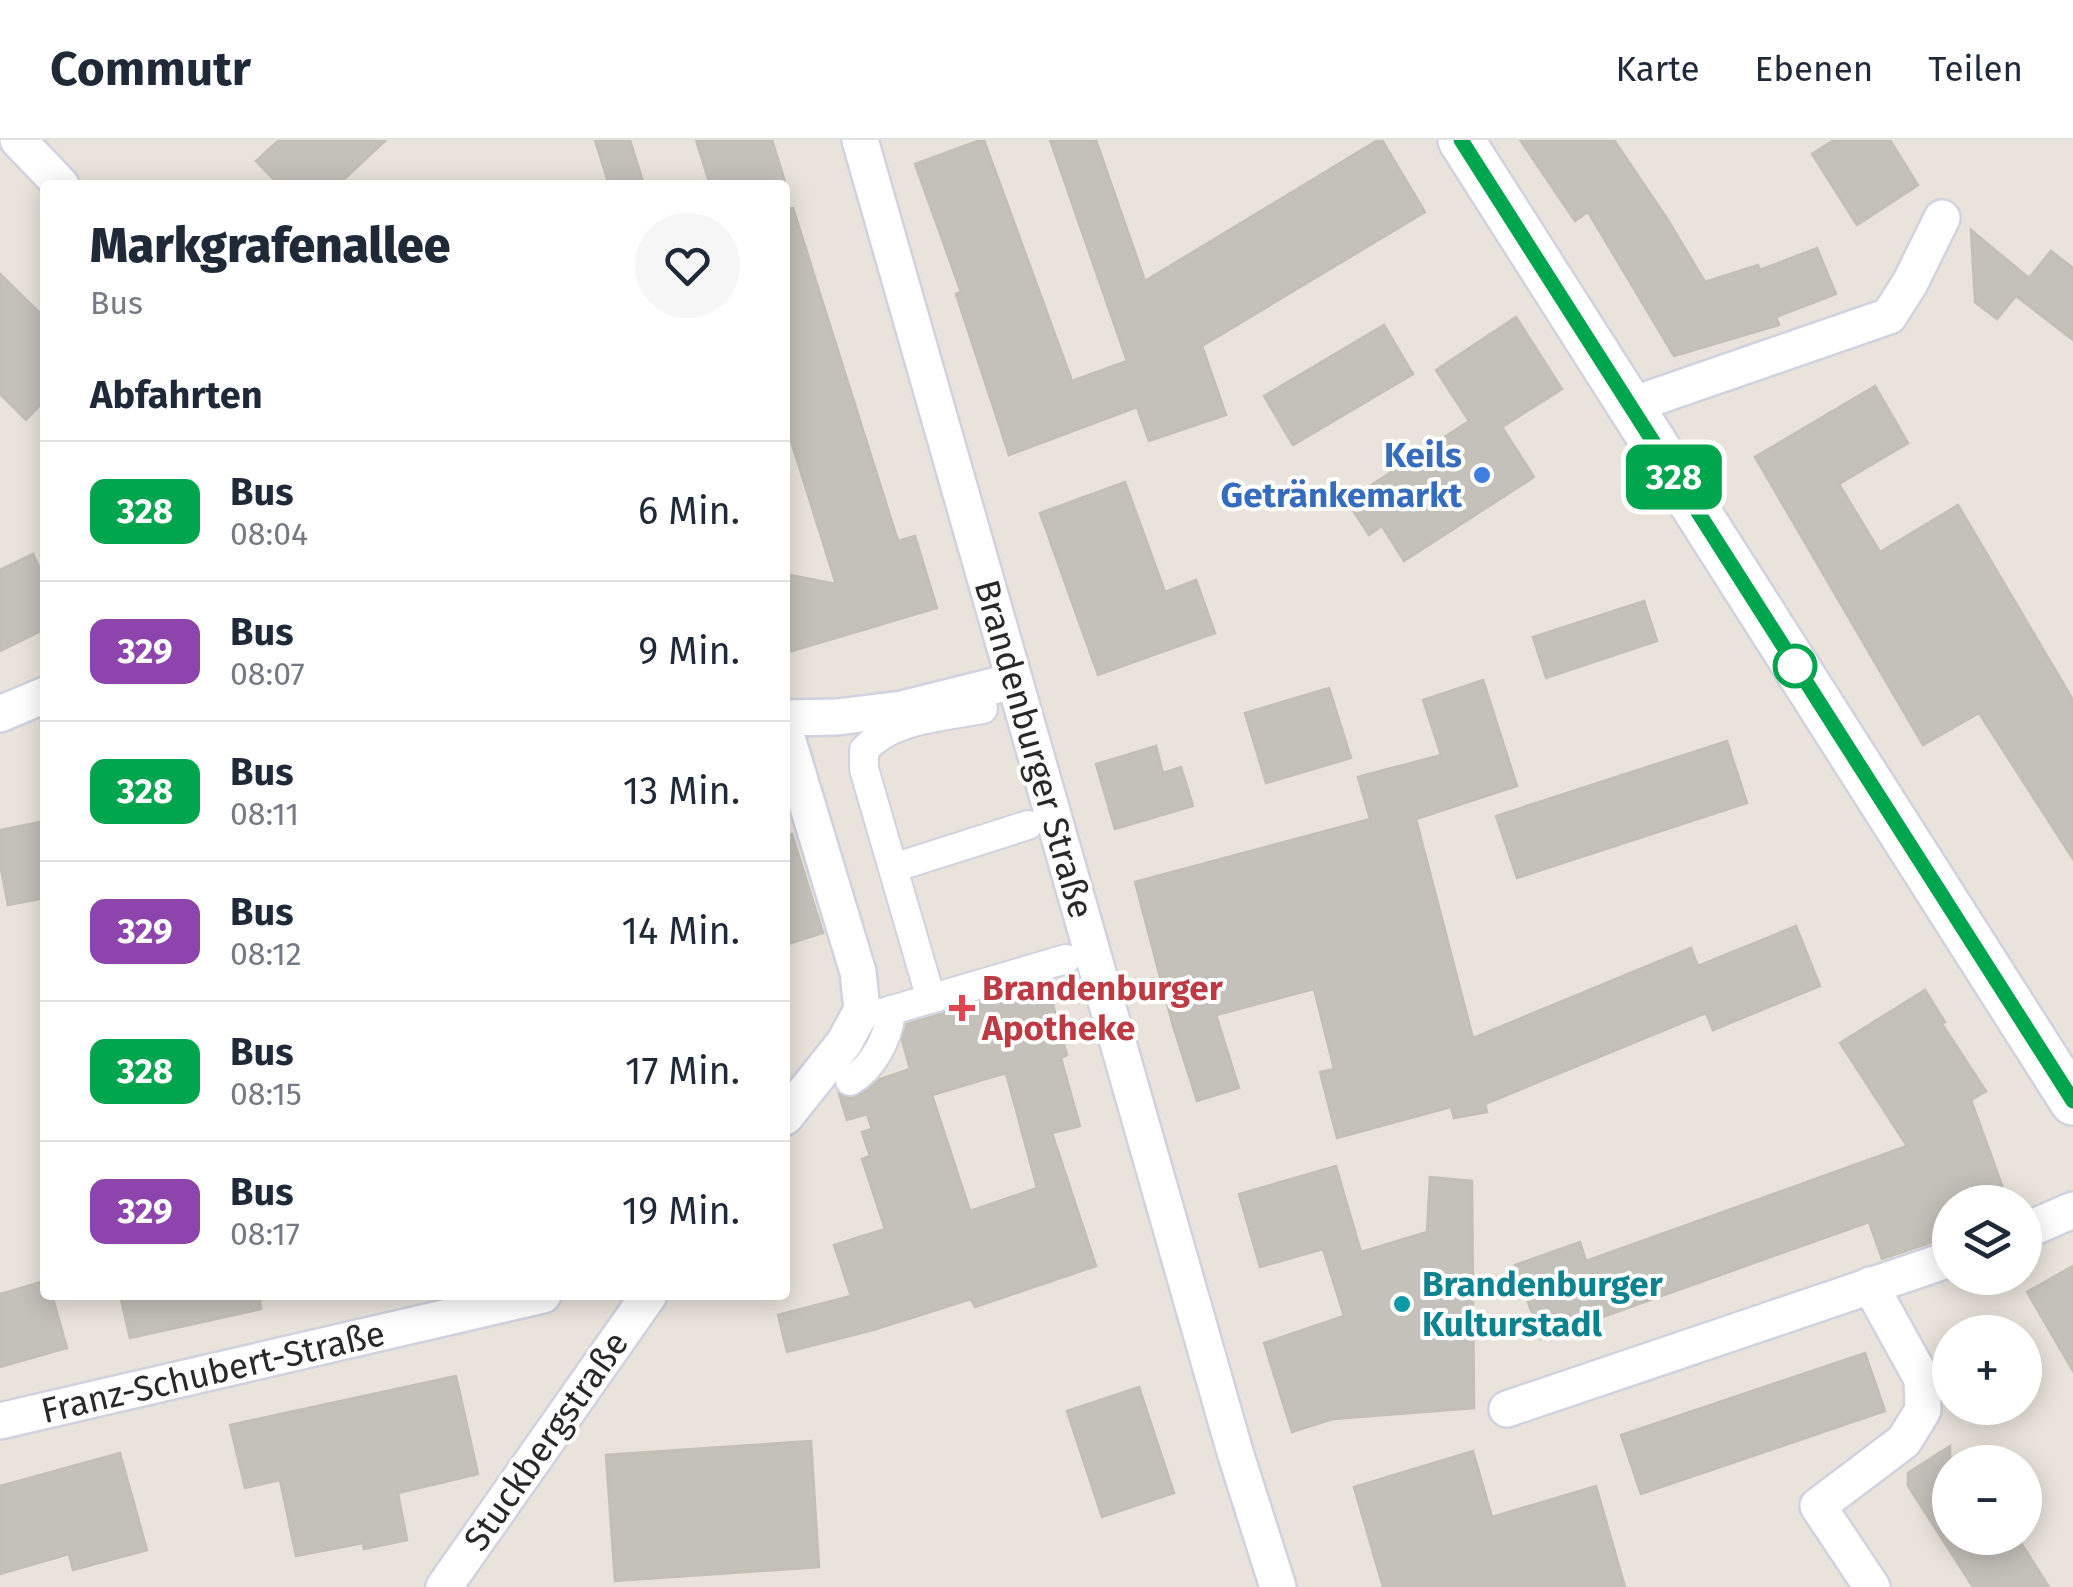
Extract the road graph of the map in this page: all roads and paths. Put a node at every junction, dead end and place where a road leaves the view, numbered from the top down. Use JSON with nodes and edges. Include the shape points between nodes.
{"nodes":[{"id":1,"x":18,"y":140,"type":"edge"},
{"id":2,"x":860,"y":140,"type":"edge"},
{"id":3,"x":1460,"y":140,"type":"edge"},
{"id":4,"x":56,"y":180,"type":"edge"},
{"id":5,"x":1942,"y":218,"type":"dead end"},
{"id":6,"x":1629,"y":406,"type":"junction"},
{"id":7,"x":1014,"y":681,"type":"junction"},
{"id":8,"x":40,"y":697,"type":"edge"},
{"id":9,"x":983,"y":709,"type":"dead end"},
{"id":10,"x":0,"y":714,"type":"edge"},
{"id":11,"x":790,"y":718,"type":"edge"},
{"id":12,"x":790,"y":748,"type":"edge"},
{"id":13,"x":1028,"y":825,"type":"dead end"},
{"id":14,"x":892,"y":868,"type":"junction"},
{"id":15,"x":1066,"y":959,"type":"dead end"},
{"id":16,"x":931,"y":999,"type":"junction"},
{"id":17,"x":850,"y":1081,"type":"dead end"},
{"id":18,"x":2073,"y":1102,"type":"edge"},
{"id":19,"x":790,"y":1111,"type":"edge"},
{"id":20,"x":2073,"y":1210,"type":"edge"},
{"id":21,"x":2042,"y":1224,"type":"edge"},
{"id":22,"x":1932,"y":1265,"type":"edge"},
{"id":23,"x":1870,"y":1285,"type":"junction"},
{"id":24,"x":520,"y":1300,"type":"edge"},
{"id":25,"x":645,"y":1300,"type":"edge"},
{"id":26,"x":1507,"y":1409,"type":"dead end"},
{"id":27,"x":0,"y":1421,"type":"edge"},
{"id":28,"x":444,"y":1587,"type":"edge"},
{"id":29,"x":1278,"y":1587,"type":"edge"},
{"id":30,"x":1872,"y":1587,"type":"edge"}],
"edges":[{"from":1,"to":4,"type":"street"},
{"from":2,"to":7,"type":"street","name":"Brandenburger Straße"},
{"from":3,"to":6,"type":"street"},
{"from":5,"to":6,"type":"street","via":[[1888,316]]},
{"from":6,"to":18,"type":"street"},
{"from":7,"to":11,"type":"street","via":[[902,709]]},
{"from":7,"to":29,"type":"street","name":"Brandenburger Straße"},
{"from":8,"to":10,"type":"street"},
{"from":9,"to":14,"type":"street","via":[[872,732],[857,770]]},
{"from":12,"to":19,"type":"street","via":[[858,972],[862,1010]]},
{"from":13,"to":14,"type":"street"},
{"from":14,"to":16,"type":"street"},
{"from":15,"to":16,"type":"street"},
{"from":16,"to":17,"type":"street","via":[[886,1012],[889,1032],[862,1074]]},
{"from":20,"to":21,"type":"street"},
{"from":22,"to":23,"type":"street"},
{"from":23,"to":26,"type":"street"},
{"from":23,"to":30,"type":"street","via":[[1922,1379],[1923,1410],[1904,1440],[1818,1506]]},
{"from":24,"to":27,"type":"street","name":"Franz-Schubert-Straße"},
{"from":25,"to":28,"type":"street","name":"Stuckbergstraße"}]}
